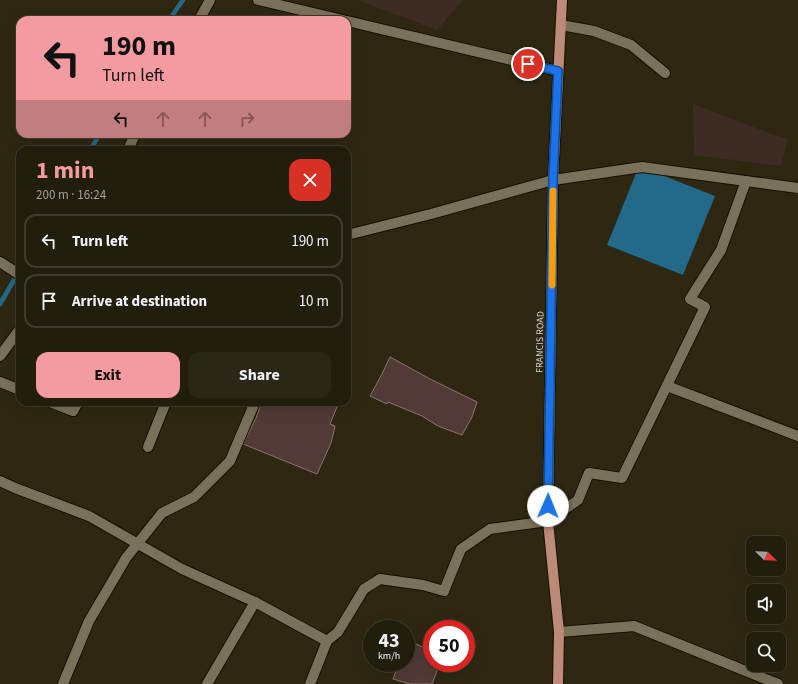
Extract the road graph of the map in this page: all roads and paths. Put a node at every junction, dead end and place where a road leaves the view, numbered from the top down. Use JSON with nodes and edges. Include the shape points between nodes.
{"nodes":[{"id":1,"x":209,"y":0,"type":"edge"},
{"id":2,"x":258,"y":0,"type":"edge"},
{"id":3,"x":562,"y":0,"type":"edge"},
{"id":4,"x":201,"y":16,"type":"edge"},
{"id":5,"x":326,"y":16,"type":"edge"},
{"id":6,"x":351,"y":22,"type":"edge"},
{"id":7,"x":561,"y":25,"type":"junction"},
{"id":8,"x":558,"y":71,"type":"junction"},
{"id":9,"x":666,"y":73,"type":"dead end"},
{"id":10,"x":553,"y":180,"type":"junction"},
{"id":11,"x":746,"y":181,"type":"junction"},
{"id":12,"x":798,"y":188,"type":"edge"},
{"id":13,"x":351,"y":234,"type":"edge"},
{"id":14,"x":0,"y":262,"type":"edge"},
{"id":15,"x":16,"y":272,"type":"edge"},
{"id":16,"x":16,"y":334,"type":"edge"},
{"id":17,"x":0,"y":356,"type":"edge"},
{"id":18,"x":0,"y":382,"type":"edge"},
{"id":19,"x":667,"y":386,"type":"junction"},
{"id":20,"x":16,"y":388,"type":"edge"},
{"id":21,"x":60,"y":406,"type":"edge"},
{"id":22,"x":76,"y":406,"type":"edge"},
{"id":23,"x":164,"y":406,"type":"edge"},
{"id":24,"x":253,"y":406,"type":"edge"},
{"id":25,"x":798,"y":436,"type":"edge"},
{"id":26,"x":148,"y":447,"type":"dead end"},
{"id":27,"x":0,"y":482,"type":"edge"},
{"id":28,"x":548,"y":521,"type":"junction"},
{"id":29,"x":138,"y":543,"type":"junction"},
{"id":30,"x":255,"y":602,"type":"junction"},
{"id":31,"x":559,"y":632,"type":"junction"},
{"id":32,"x":327,"y":641,"type":"junction"},
{"id":33,"x":63,"y":684,"type":"edge"},
{"id":34,"x":207,"y":684,"type":"edge"},
{"id":35,"x":310,"y":684,"type":"edge"},
{"id":36,"x":558,"y":684,"type":"edge"},
{"id":37,"x":778,"y":684,"type":"edge"}],
"edges":[{"from":1,"to":4,"type":"street"},
{"from":2,"to":5,"type":"street"},
{"from":3,"to":7,"type":"main road","name":"FRANCIS ROAD"},
{"from":6,"to":8,"type":"street"},
{"from":7,"to":8,"type":"main road","name":"FRANCIS ROAD"},
{"from":7,"to":9,"type":"street","via":[[594,31],[631,45]]},
{"from":8,"to":10,"type":"main road","name":"FRANCIS ROAD"},
{"from":10,"to":11,"type":"street","via":[[642,167]]},
{"from":10,"to":13,"type":"street"},
{"from":10,"to":28,"type":"main road","name":"FRANCIS ROAD"},
{"from":11,"to":12,"type":"street"},
{"from":11,"to":19,"type":"street","via":[[721,250],[690,299],[705,307]]},
{"from":14,"to":15,"type":"street"},
{"from":16,"to":17,"type":"street"},
{"from":18,"to":20,"type":"street"},
{"from":19,"to":25,"type":"street"},
{"from":19,"to":28,"type":"street","via":[[622,478],[589,473],[578,500]]},
{"from":21,"to":22,"type":"street","via":[[73,411]]},
{"from":23,"to":26,"type":"street"},
{"from":24,"to":29,"type":"street","via":[[230,461],[194,497],[162,514]]},
{"from":27,"to":29,"type":"street","via":[[89,516]]},
{"from":28,"to":31,"type":"main road","name":"FRANCIS ROAD"},
{"from":28,"to":32,"type":"street","via":[[490,528],[462,549],[444,592],[423,585],[380,579],[364,589],[338,632]]},
{"from":29,"to":30,"type":"street","via":[[182,569]]},
{"from":29,"to":33,"type":"street","via":[[126,558],[89,621]]},
{"from":30,"to":32,"type":"street"},
{"from":30,"to":34,"type":"street"},
{"from":31,"to":36,"type":"main road","name":"FRANCIS ROAD"},
{"from":31,"to":37,"type":"street","via":[[634,626]]},
{"from":32,"to":35,"type":"street"}]}
